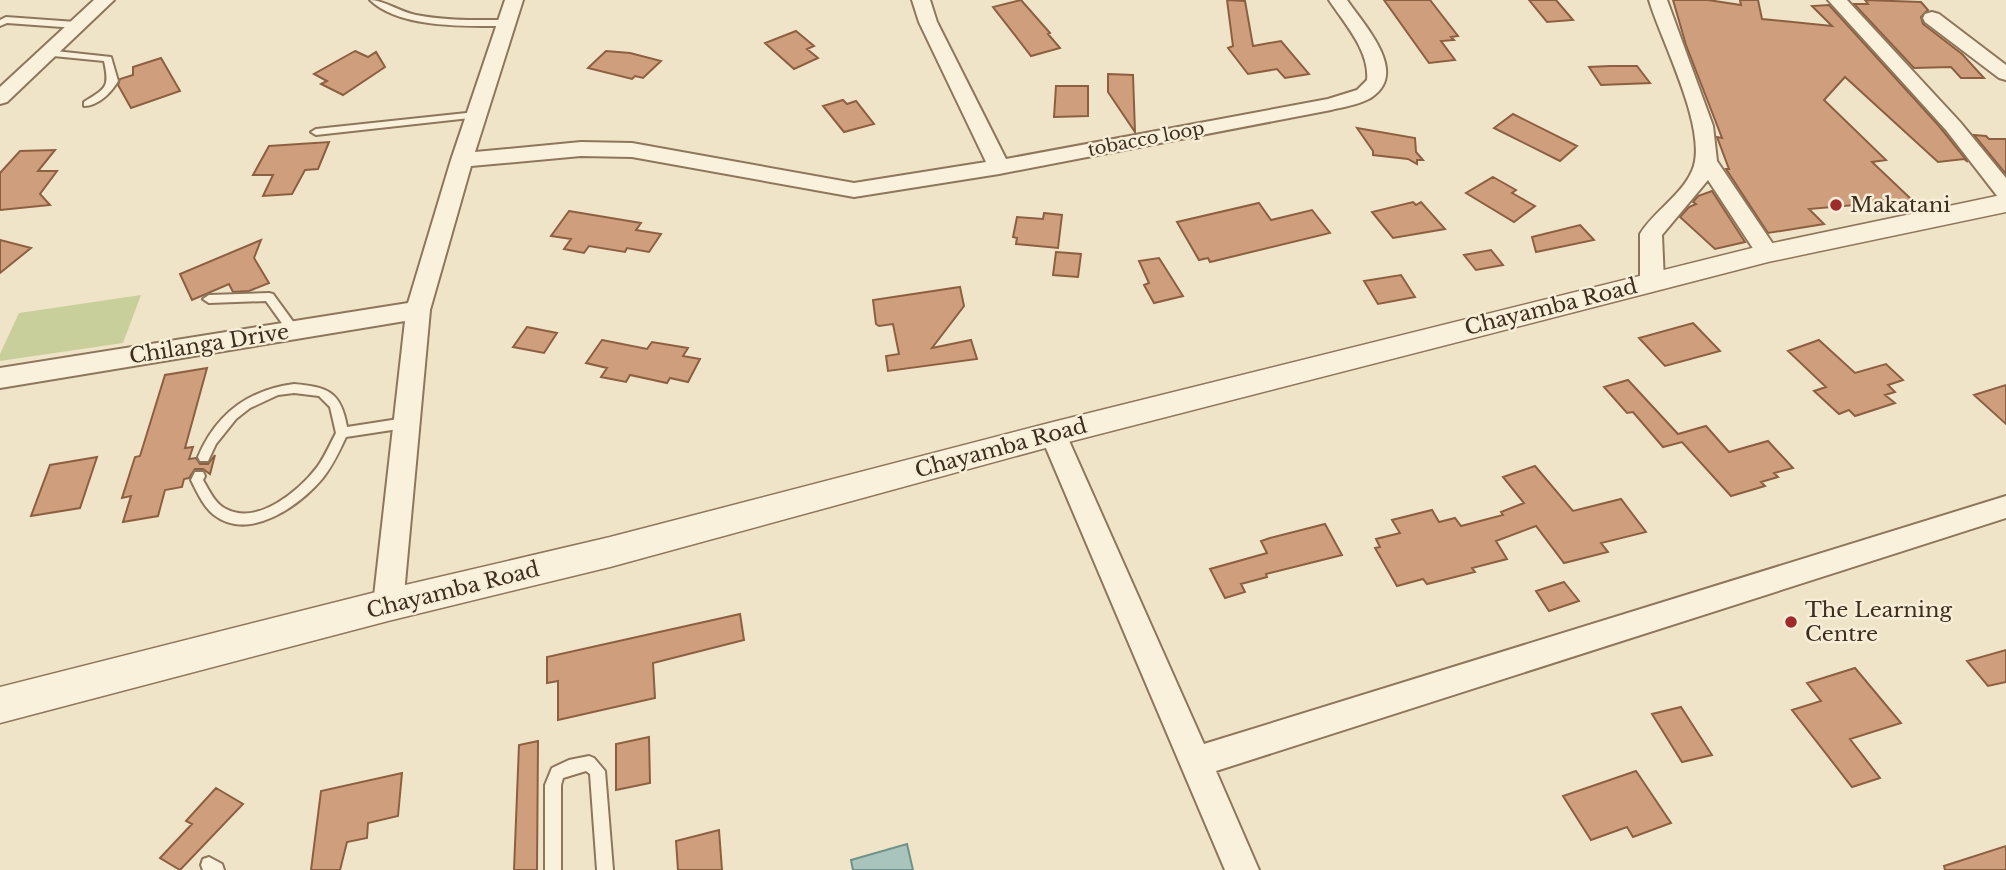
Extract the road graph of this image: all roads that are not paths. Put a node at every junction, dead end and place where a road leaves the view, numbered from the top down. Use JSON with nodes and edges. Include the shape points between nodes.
{"nodes":[{"id":1,"x":104,"y":0,"type":"edge"},
{"id":2,"x":374,"y":0,"type":"edge"},
{"id":3,"x":921,"y":0,"type":"edge"},
{"id":4,"x":1338,"y":0,"type":"edge"},
{"id":5,"x":1658,"y":0,"type":"edge"},
{"id":6,"x":1837,"y":0,"type":"edge"},
{"id":7,"x":511,"y":11,"type":"edge"},
{"id":8,"x":1932,"y":18,"type":"dead end"},
{"id":9,"x":0,"y":23,"type":"edge"},
{"id":10,"x":76,"y":25,"type":"junction"},
{"id":11,"x":46,"y":54,"type":"junction"},
{"id":12,"x":2006,"y":74,"type":"edge"},
{"id":13,"x":0,"y":98,"type":"edge"},
{"id":14,"x":87,"y":104,"type":"dead end"},
{"id":15,"x":476,"y":115,"type":"junction"},
{"id":16,"x":316,"y":132,"type":"dead end"},
{"id":17,"x":462,"y":160,"type":"junction"},
{"id":18,"x":1706,"y":161,"type":"junction"},
{"id":19,"x":999,"y":167,"type":"junction"},
{"id":20,"x":2006,"y":192,"type":"edge"},
{"id":21,"x":2006,"y":203,"type":"edge"},
{"id":22,"x":1768,"y":253,"type":"junction"},
{"id":23,"x":1652,"y":282,"type":"junction"},
{"id":24,"x":209,"y":299,"type":"dead end"},
{"id":25,"x":418,"y":310,"type":"junction"},
{"id":26,"x":293,"y":330,"type":"junction"},
{"id":27,"x":0,"y":378,"type":"edge"},
{"id":28,"x":405,"y":423,"type":"junction"},
{"id":29,"x":342,"y":433,"type":"junction"},
{"id":30,"x":1053,"y":433,"type":"junction"},
{"id":31,"x":204,"y":457,"type":"dead end"},
{"id":32,"x":199,"y":476,"type":"dead end"},
{"id":33,"x":2006,"y":506,"type":"edge"},
{"id":34,"x":388,"y":605,"type":"junction"},
{"id":35,"x":0,"y":705,"type":"edge"},
{"id":36,"x":1196,"y":762,"type":"junction"},
{"id":37,"x":553,"y":870,"type":"edge"},
{"id":38,"x":605,"y":870,"type":"edge"},
{"id":39,"x":1242,"y":870,"type":"edge"}],
"edges":[{"from":1,"to":10,"type":"street"},
{"from":2,"to":7,"type":"lane","via":[[379,6],[417,18],[467,23]]},
{"from":3,"to":19,"type":"street"},
{"from":4,"to":19,"type":"street","name":"tobacco loop","via":[[1378,68],[1377,82],[1364,94]]},
{"from":5,"to":18,"type":"street","via":[[1696,103]]},
{"from":6,"to":20,"type":"street","via":[[1953,126]]},
{"from":7,"to":15,"type":"street"},
{"from":8,"to":12,"type":"street"},
{"from":9,"to":10,"type":"lane"},
{"from":10,"to":11,"type":"street"},
{"from":11,"to":13,"type":"street"},
{"from":11,"to":14,"type":"lane","via":[[108,59],[113,81]]},
{"from":15,"to":16,"type":"lane"},
{"from":15,"to":17,"type":"street"},
{"from":17,"to":19,"type":"street","name":"tobacco loop","via":[[581,149],[632,150],[854,190]]},
{"from":17,"to":25,"type":"street"},
{"from":18,"to":22,"type":"street"},
{"from":18,"to":23,"type":"street","via":[[1696,181],[1651,234]]},
{"from":21,"to":22,"type":"street","name":"Chayamba Road"},
{"from":22,"to":23,"type":"street","name":"Chayamba Road"},
{"from":23,"to":30,"type":"street","name":"Chayamba Road"},
{"from":24,"to":26,"type":"lane","via":[[269,298]]},
{"from":25,"to":26,"type":"street","name":"Chilanga Drive"},
{"from":25,"to":28,"type":"street"},
{"from":26,"to":27,"type":"street","name":"Chilanga Drive"},
{"from":28,"to":29,"type":"lane"},
{"from":28,"to":34,"type":"street"},
{"from":29,"to":31,"type":"lane","via":[[338,410],[324,393],[297,387],[260,396],[239,409],[221,426]]},
{"from":29,"to":32,"type":"lane","via":[[320,473],[299,495],[273,512],[245,518],[223,514],[209,501]]},
{"from":30,"to":34,"type":"street","name":"Chayamba Road","via":[[610,552]]},
{"from":30,"to":36,"type":"street"},
{"from":33,"to":36,"type":"street"},
{"from":34,"to":35,"type":"street","name":"Chayamba Road"},
{"from":36,"to":39,"type":"street"},
{"from":37,"to":38,"type":"lane","via":[[552,785],[557,773],[589,764],[597,771]]}]}
